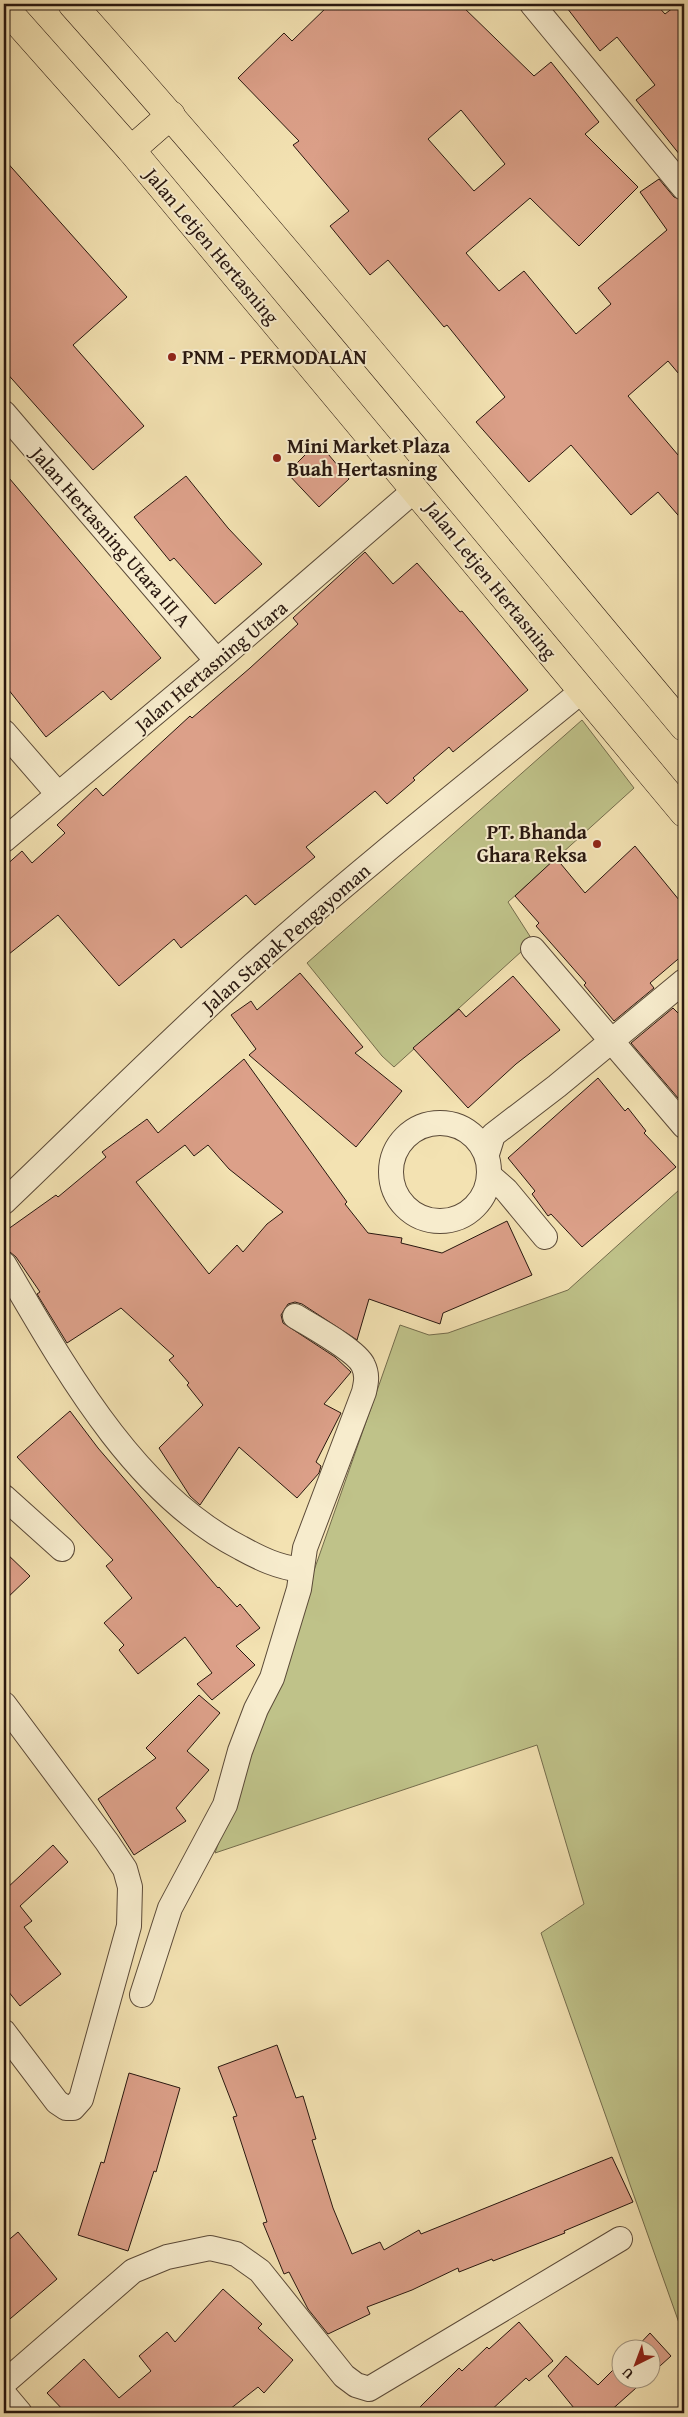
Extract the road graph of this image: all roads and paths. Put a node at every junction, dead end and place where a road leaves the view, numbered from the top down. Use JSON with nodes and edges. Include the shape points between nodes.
{"nodes":[{"id":1,"x":72,"y":4,"type":"edge"},
{"id":2,"x":532,"y":4,"type":"edge"},
{"id":3,"x":4,"y":7,"type":"edge"},
{"id":4,"x":171,"y":115,"type":"junction"},
{"id":5,"x":131,"y":150,"type":"junction"},
{"id":6,"x":684,"y":188,"type":"edge"},
{"id":7,"x":4,"y":413,"type":"edge"},
{"id":8,"x":416,"y":489,"type":"junction"},
{"id":9,"x":217,"y":661,"type":"junction"},
{"id":10,"x":582,"y":691,"type":"junction"},
{"id":11,"x":684,"y":727,"type":"edge"},
{"id":12,"x":4,"y":732,"type":"edge"},
{"id":13,"x":58,"y":794,"type":"junction"},
{"id":14,"x":684,"y":812,"type":"edge"},
{"id":15,"x":4,"y":840,"type":"edge"},
{"id":16,"x":533,"y":949,"type":"dead end"},
{"id":17,"x":684,"y":981,"type":"edge"},
{"id":18,"x":611,"y":1041,"type":"junction"},
{"id":19,"x":684,"y":1126,"type":"edge"},
{"id":20,"x":4,"y":1202,"type":"edge"},
{"id":21,"x":545,"y":1237,"type":"dead end"},
{"id":22,"x":4,"y":1264,"type":"edge"},
{"id":23,"x":296,"y":1316,"type":"dead end"},
{"id":24,"x":4,"y":1497,"type":"edge"},
{"id":25,"x":62,"y":1549,"type":"dead end"},
{"id":26,"x":301,"y":1570,"type":"junction"},
{"id":27,"x":4,"y":1704,"type":"edge"},
{"id":28,"x":142,"y":1995,"type":"dead end"},
{"id":29,"x":4,"y":2032,"type":"edge"},
{"id":30,"x":620,"y":2240,"type":"dead end"},
{"id":31,"x":4,"y":2383,"type":"edge"},
{"id":32,"x":4,"y":2394,"type":"edge"},
{"id":33,"x":20,"y":2413,"type":"edge"}],
"edges":[{"from":1,"to":4,"type":"main road"},
{"from":2,"to":6,"type":"street"},
{"from":3,"to":5,"type":"main road","name":"Jalan Letjen Hertasning"},
{"from":4,"to":5,"type":"main road"},
{"from":4,"to":11,"type":"main road"},
{"from":5,"to":8,"type":"main road","name":"Jalan Letjen Hertasning"},
{"from":7,"to":9,"type":"street","name":"Jalan Hertasning Utara III A"},
{"from":8,"to":9,"type":"street","name":"Jalan Hertasning Utara"},
{"from":8,"to":10,"type":"main road","name":"Jalan Letjen Hertasning"},
{"from":9,"to":13,"type":"street","name":"Jalan Hertasning Utara"},
{"from":10,"to":14,"type":"main road","name":"Jalan Letjen Hertasning"},
{"from":10,"to":20,"type":"street","name":"Jalan Stapak Pengayoman","via":[[256,963],[152,1058]]},
{"from":12,"to":13,"type":"street"},
{"from":13,"to":15,"type":"street","name":"Jalan Hertasning Utara"},
{"from":16,"to":18,"type":"street"},
{"from":17,"to":18,"type":"street"},
{"from":18,"to":19,"type":"street"},
{"from":18,"to":21,"type":"street","via":[[493,1136],[488,1165]]},
{"from":22,"to":26,"type":"street","via":[[77,1385],[158,1487],[191,1518],[222,1539],[271,1564]]},
{"from":23,"to":26,"type":"street","via":[[354,1354],[362,1363],[367,1379],[305,1548]]},
{"from":24,"to":25,"type":"street"},
{"from":26,"to":28,"type":"street","via":[[284,1641],[272,1678],[240,1751],[225,1805],[170,1908]]},
{"from":27,"to":29,"type":"street","via":[[125,1869],[131,1905],[123,1953],[81,2099],[76,2106],[66,2108],[56,2102]]},
{"from":30,"to":31,"type":"street","via":[[369,2389],[344,2376],[260,2271],[236,2254],[210,2248],[167,2257],[132,2271]]},
{"from":32,"to":33,"type":"street"}]}
